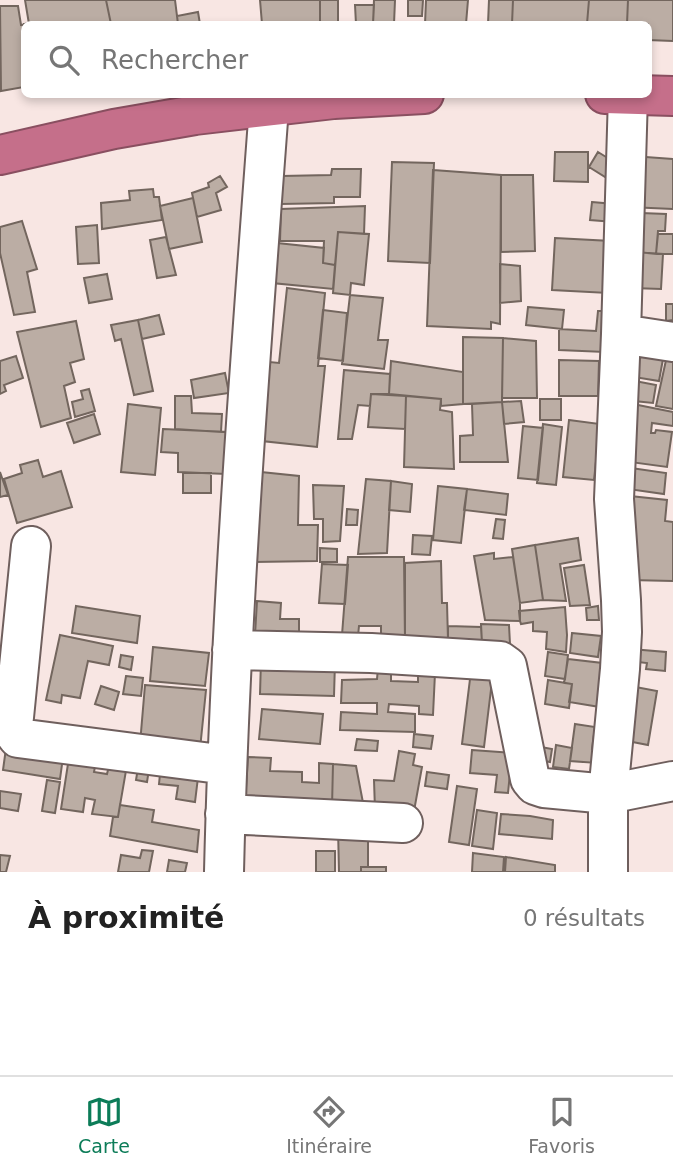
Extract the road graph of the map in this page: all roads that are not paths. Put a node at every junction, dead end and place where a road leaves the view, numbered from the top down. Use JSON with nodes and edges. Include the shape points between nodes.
{"nodes":[{"id":1,"x":652,"y":96,"type":"edge"},
{"id":2,"x":673,"y":96,"type":"edge"},
{"id":3,"x":352,"y":98,"type":"edge"},
{"id":4,"x":628,"y":98,"type":"edge"},
{"id":5,"x":269,"y":107,"type":"junction"},
{"id":6,"x":0,"y":155,"type":"edge"},
{"id":7,"x":621,"y":334,"type":"junction"},
{"id":8,"x":673,"y":342,"type":"edge"},
{"id":9,"x":31,"y":545,"type":"dead end"},
{"id":10,"x":232,"y":650,"type":"junction"},
{"id":11,"x":7,"y":716,"type":"edge"},
{"id":12,"x":227,"y":765,"type":"junction"},
{"id":13,"x":673,"y":781,"type":"edge"},
{"id":14,"x":608,"y":794,"type":"junction"},
{"id":15,"x":225,"y":814,"type":"junction"},
{"id":16,"x":403,"y":823,"type":"dead end"},
{"id":17,"x":224,"y":872,"type":"edge"},
{"id":18,"x":608,"y":872,"type":"edge"}],
"edges":[{"from":1,"to":2,"type":"highway"},
{"from":3,"to":5,"type":"highway"},
{"from":4,"to":7,"type":"street"},
{"from":5,"to":6,"type":"highway","via":[[114,129]]},
{"from":5,"to":10,"type":"street"},
{"from":7,"to":8,"type":"street"},
{"from":7,"to":14,"type":"street","via":[[614,499],[622,632]]},
{"from":9,"to":11,"type":"street"},
{"from":10,"to":12,"type":"street"},
{"from":10,"to":14,"type":"street","via":[[500,661],[507,666],[530,779],[544,788]]},
{"from":11,"to":12,"type":"street","via":[[18,738]]},
{"from":12,"to":15,"type":"street"},
{"from":13,"to":14,"type":"street"},
{"from":14,"to":18,"type":"street"},
{"from":15,"to":16,"type":"street"},
{"from":15,"to":17,"type":"street"}]}
